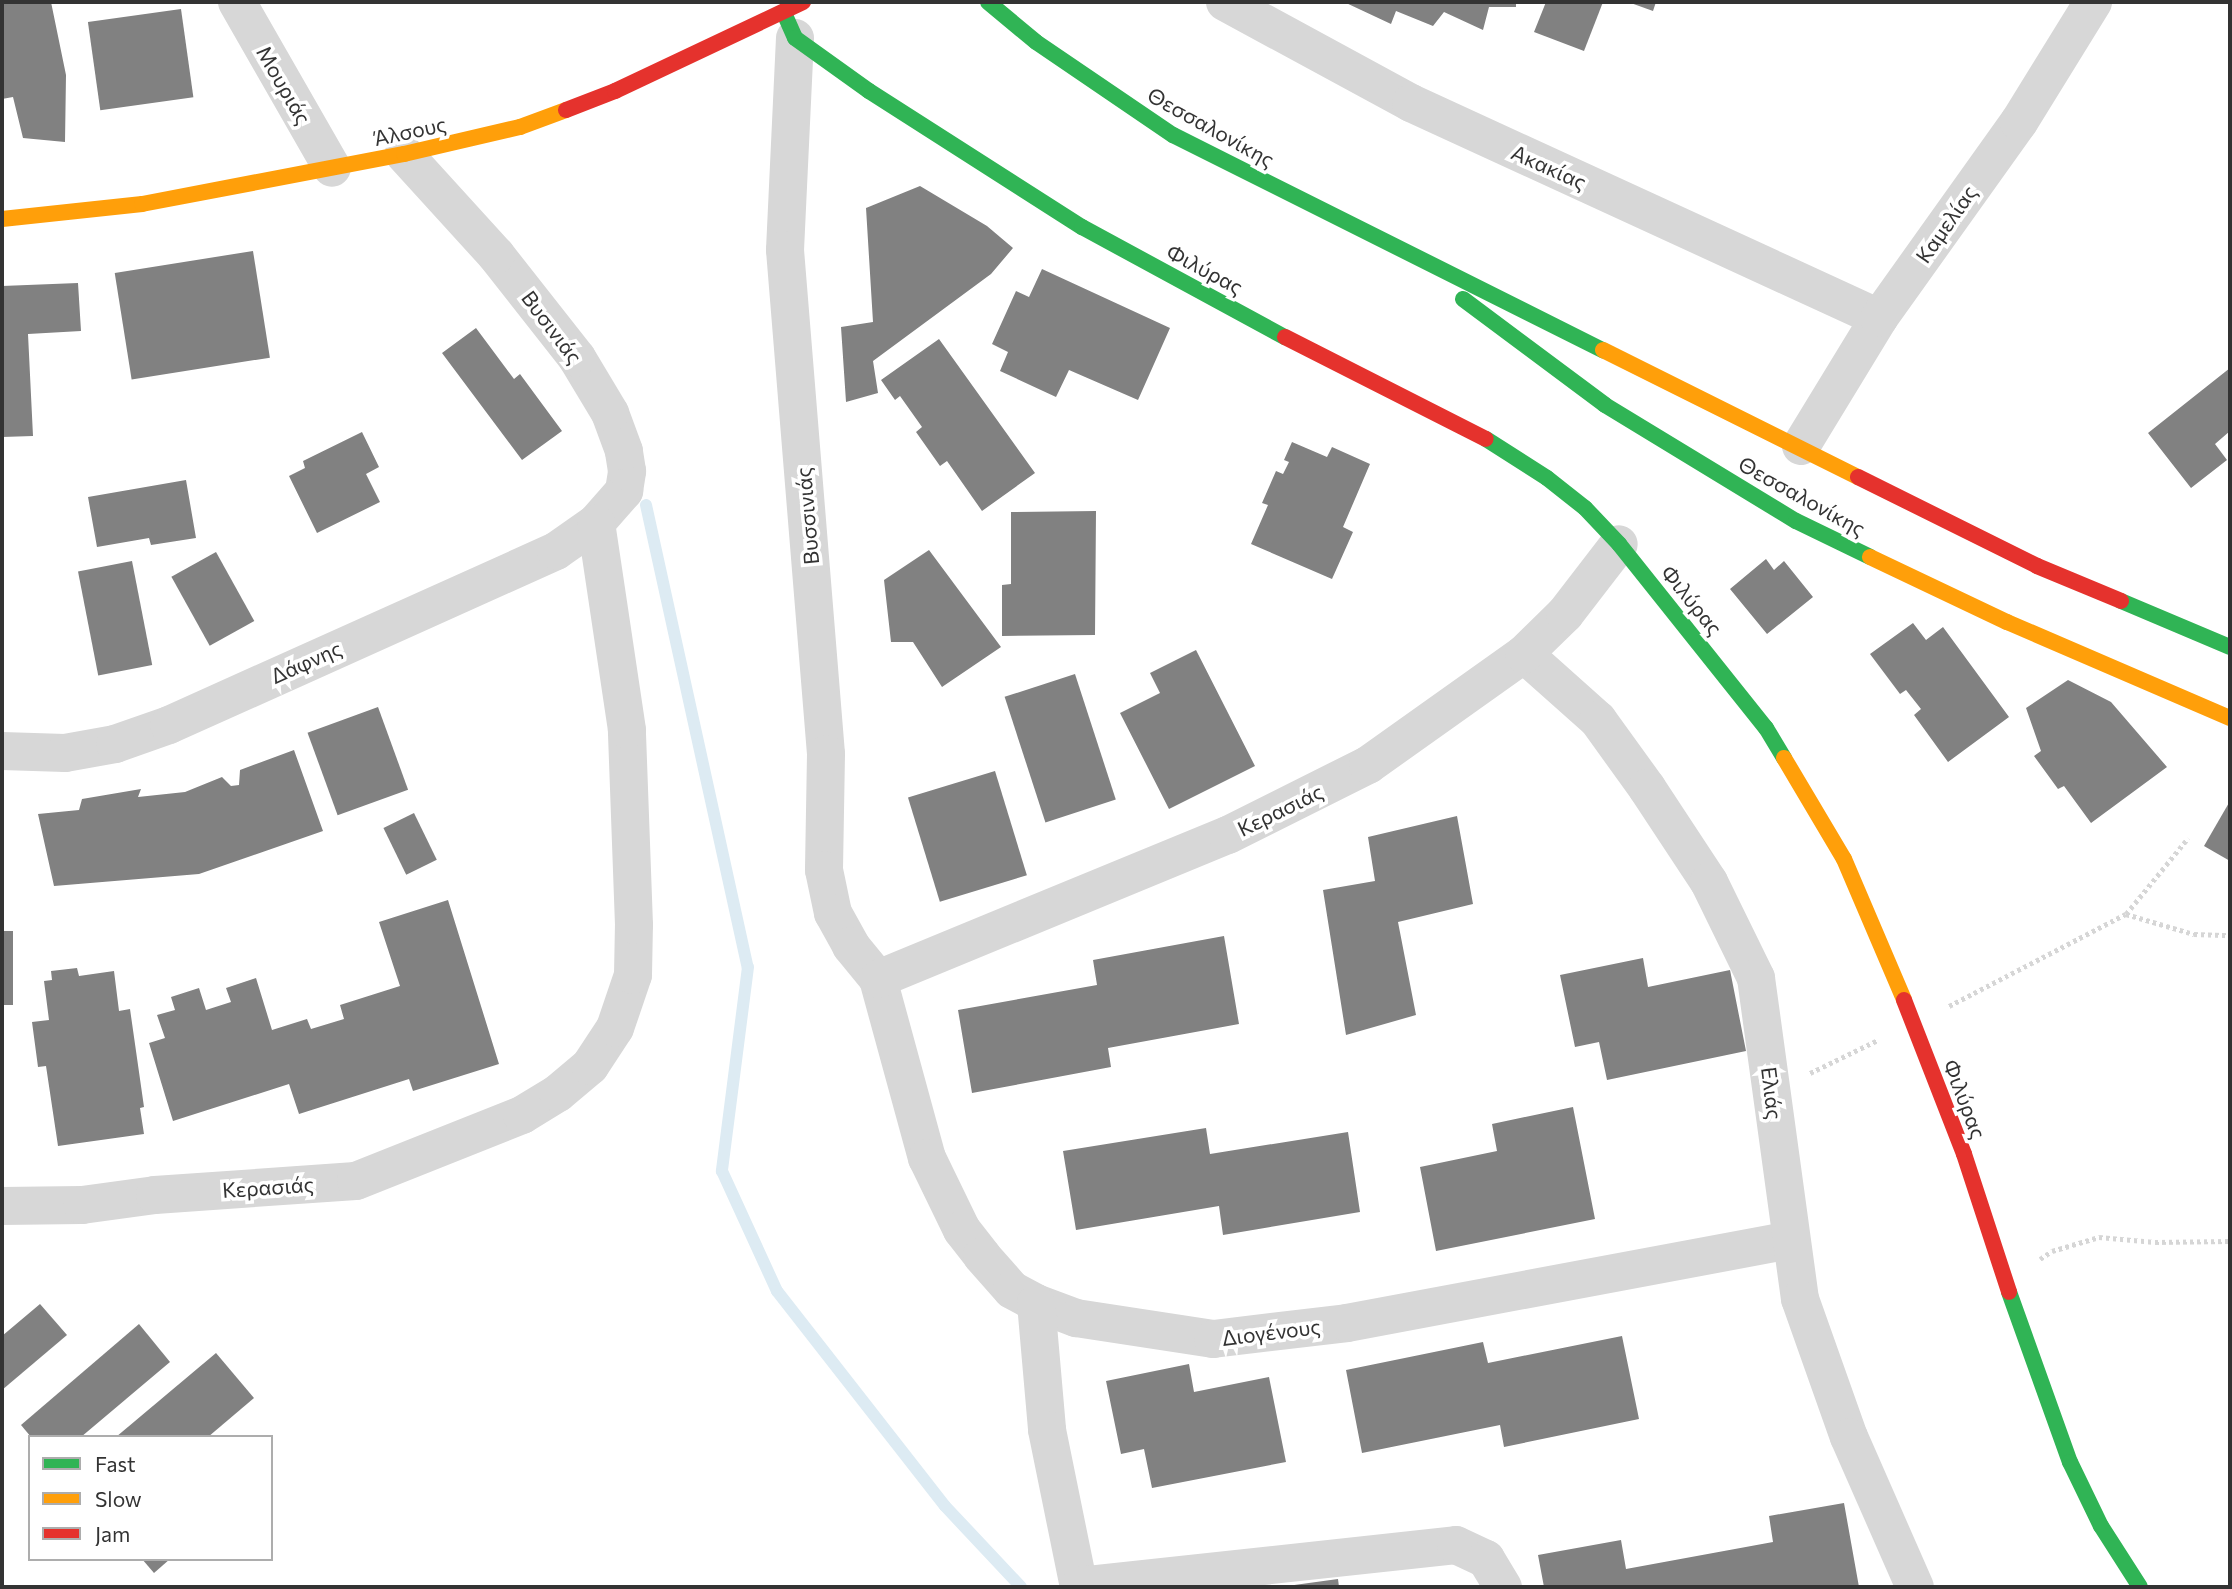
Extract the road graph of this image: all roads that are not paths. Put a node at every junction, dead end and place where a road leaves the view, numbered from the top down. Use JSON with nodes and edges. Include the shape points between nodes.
{"nodes":[{"id":1,"x":237,"y":2,"type":"edge"},
{"id":2,"x":803,"y":2,"type":"edge"},
{"id":3,"x":988,"y":2,"type":"edge"},
{"id":4,"x":1226,"y":2,"type":"edge"},
{"id":5,"x":2093,"y":2,"type":"edge"},
{"id":6,"x":790,"y":26,"type":"junction"},
{"id":7,"x":404,"y":154,"type":"junction"},
{"id":8,"x":332,"y":168,"type":"junction"},
{"id":9,"x":2,"y":219,"type":"edge"},
{"id":10,"x":1391,"y":245,"type":"junction"},
{"id":11,"x":1879,"y":318,"type":"junction"},
{"id":12,"x":1801,"y":446,"type":"junction"},
{"id":13,"x":596,"y":523,"type":"junction"},
{"id":14,"x":1619,"y":544,"type":"junction"},
{"id":15,"x":2230,"y":647,"type":"edge"},
{"id":16,"x":1524,"y":654,"type":"junction"},
{"id":17,"x":2230,"y":718,"type":"edge"},
{"id":18,"x":2,"y":751,"type":"edge"},
{"id":19,"x":878,"y":979,"type":"junction"},
{"id":20,"x":2,"y":1206,"type":"edge"},
{"id":21,"x":1790,"y":1240,"type":"junction"},
{"id":22,"x":1036,"y":1303,"type":"junction"},
{"id":23,"x":1079,"y":1587,"type":"edge"},
{"id":24,"x":1503,"y":1587,"type":"edge"},
{"id":25,"x":1915,"y":1587,"type":"edge"},
{"id":26,"x":2140,"y":1587,"type":"edge"}],
"edges":[{"from":1,"to":8,"type":"street","name":"Μουριάς"},
{"from":2,"to":6,"type":"street","name":"Άλσους"},
{"from":3,"to":10,"type":"street","name":"Θεσσαλονίκης","via":[[1036,42],[1174,135]]},
{"from":4,"to":11,"type":"street","name":"Ακακίας","via":[[1411,103]]},
{"from":5,"to":11,"type":"street","name":"Καμελίας","via":[[2019,122]]},
{"from":6,"to":7,"type":"street","name":"Άλσους","via":[[520,127]]},
{"from":6,"to":14,"type":"street","name":"Φιλύρας","via":[[869,91],[1082,227],[1326,359],[1473,431],[1547,478],[1585,508]]},
{"from":6,"to":19,"type":"street","name":"Βυσσινιάς","via":[[785,250],[826,754],[824,870],[833,913],[851,946]]},
{"from":7,"to":8,"type":"street","name":"Άλσους"},
{"from":7,"to":13,"type":"street","name":"Βυσινιάς","via":[[496,255],[577,358],[610,413],[627,471],[624,491]]},
{"from":8,"to":9,"type":"street","name":"Άλσους","via":[[142,204]]},
{"from":10,"to":12,"type":"street","name":"Θεσσαλονίκης"},
{"from":10,"to":17,"type":"street","name":"Θεσσαλονίκης","via":[[1605,405],[1796,521],[2007,622]]},
{"from":11,"to":12,"type":"street","name":"Καμελίας"},
{"from":12,"to":15,"type":"street","name":"Θεσσαλονίκης","via":[[2037,566]]},
{"from":13,"to":18,"type":"street","name":"Δάφνης","via":[[556,551],[169,724],[115,744],[65,753]]},
{"from":13,"to":20,"type":"street","name":"Κερασιάς","via":[[627,730],[634,925],[633,975],[615,1028],[590,1066],[522,1115],[356,1181],[155,1195],[82,1205]]},
{"from":14,"to":16,"type":"street","name":"Κερασιάς","via":[[1565,614]]},
{"from":14,"to":26,"type":"street","name":"Φιλύρας","via":[[1766,728],[1844,859],[1879,935],[1964,1154],[2034,1369],[2070,1462],[2101,1526]]},
{"from":16,"to":19,"type":"street","name":"Κερασιάς","via":[[1368,765],[1323,789],[1228,835]]},
{"from":16,"to":21,"type":"street","name":"Ελιάς","via":[[1598,720],[1709,882],[1756,978]]},
{"from":19,"to":22,"type":"street","name":"Διογένους","via":[[927,1158],[969,1239],[1012,1290]]},
{"from":21,"to":22,"type":"street","name":"Διογένους","via":[[1347,1323],[1213,1339],[1076,1318]]},
{"from":21,"to":25,"type":"street","name":"Ελιάς","via":[[1800,1299],[1817,1355]]},
{"from":22,"to":23,"type":"street","via":[[1047,1430]]},
{"from":23,"to":24,"type":"street","via":[[1456,1545],[1486,1559]]}]}
